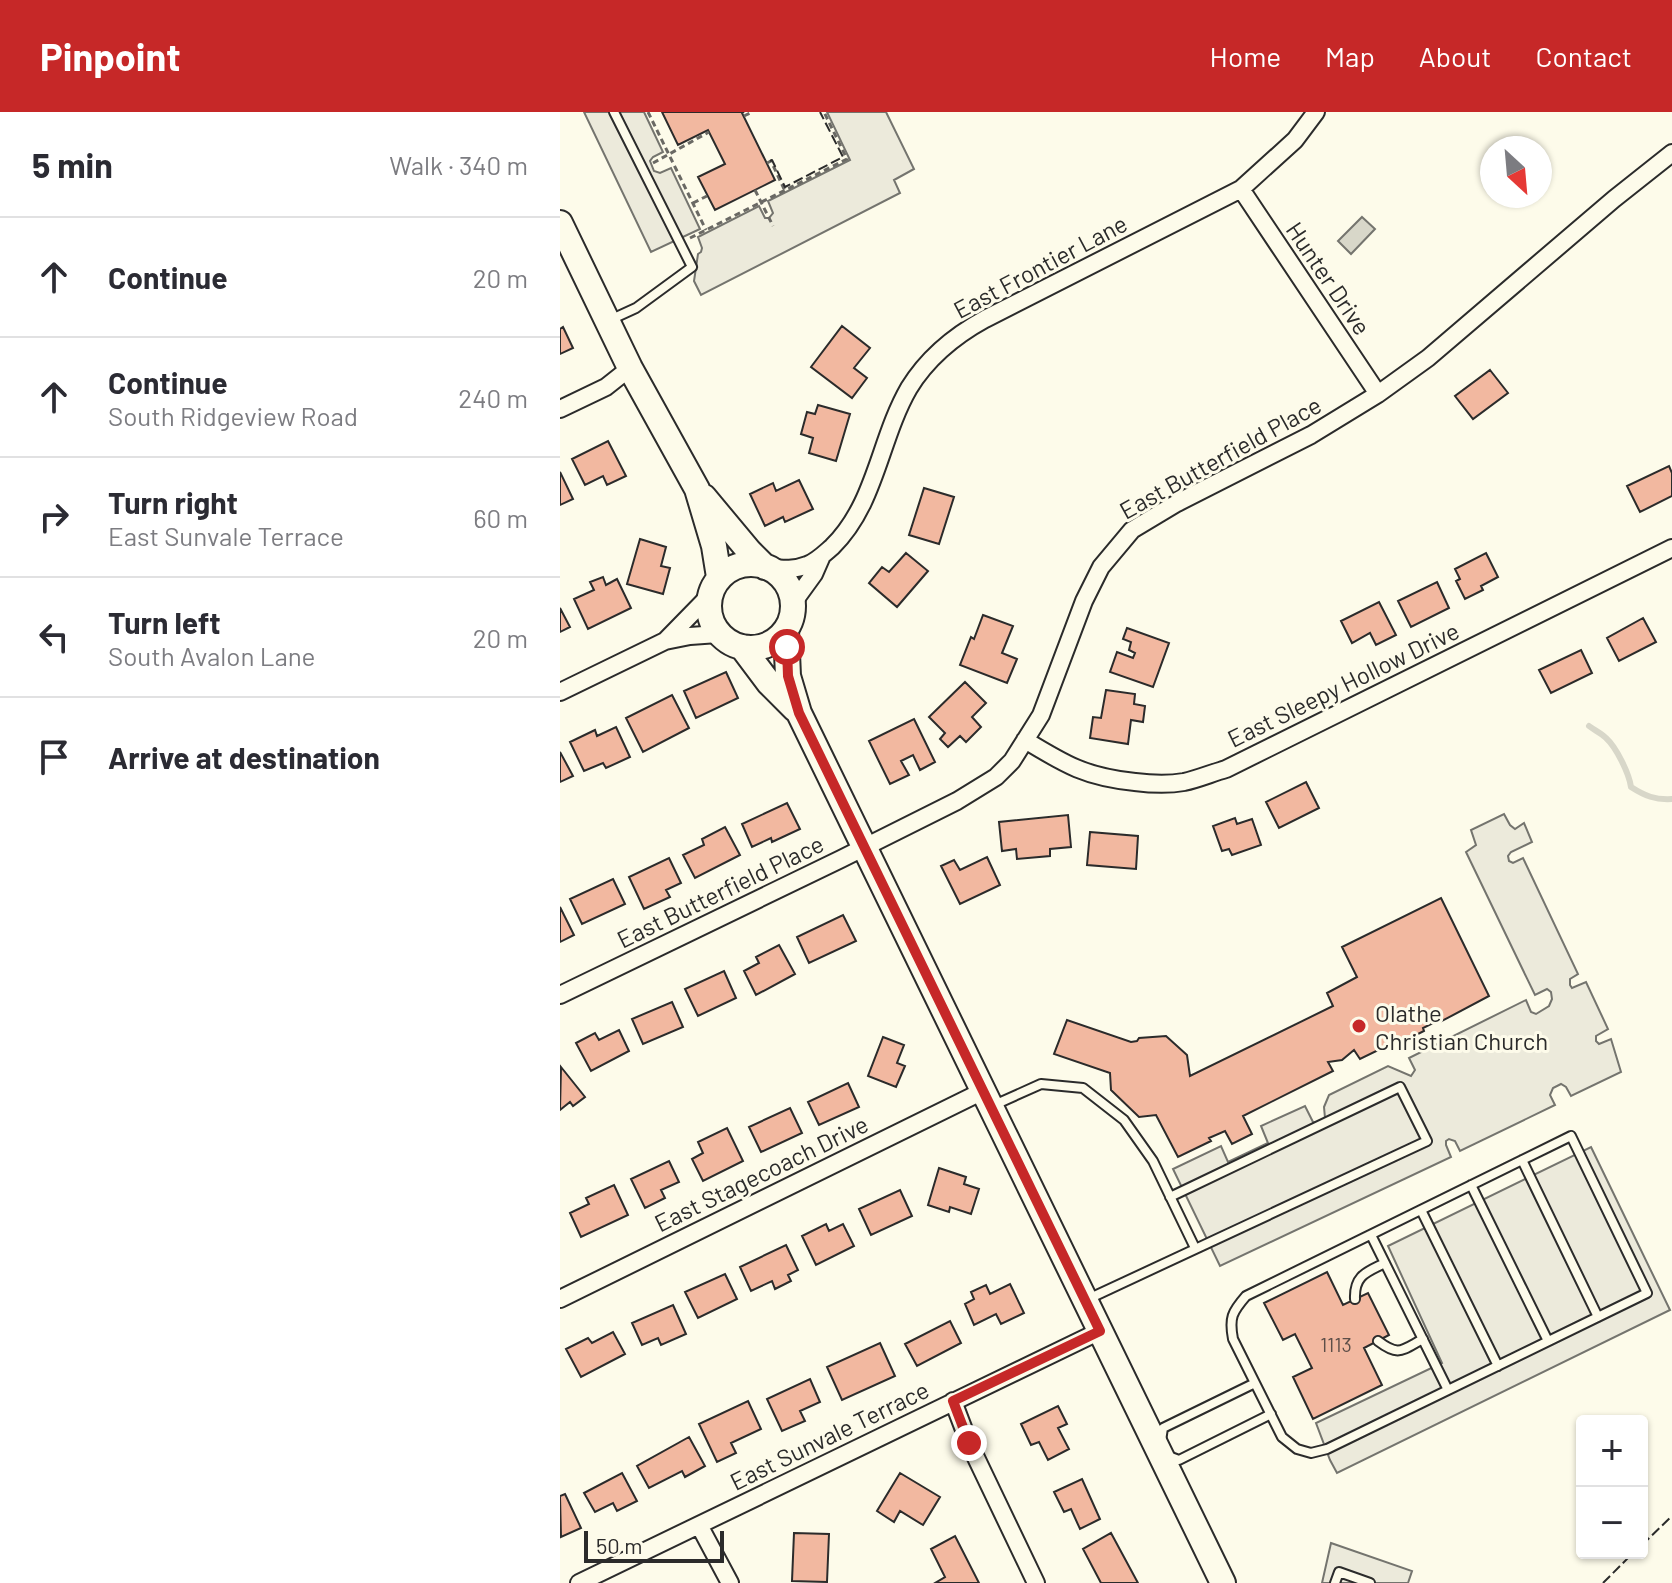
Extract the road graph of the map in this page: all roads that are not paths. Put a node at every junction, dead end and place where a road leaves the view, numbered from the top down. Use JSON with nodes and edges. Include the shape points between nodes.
{"nodes":[{"id":1,"x":614,"y":112,"type":"edge"},
{"id":2,"x":1316,"y":112,"type":"edge"},
{"id":3,"x":1672,"y":153,"type":"edge"},
{"id":4,"x":1241,"y":189,"type":"junction"},
{"id":5,"x":560,"y":223,"type":"edge"},
{"id":6,"x":607,"y":321,"type":"junction"},
{"id":7,"x":630,"y":368,"type":"junction"},
{"id":8,"x":1378,"y":394,"type":"junction"},
{"id":9,"x":560,"y":409,"type":"edge"},
{"id":10,"x":697,"y":489,"type":"junction"},
{"id":11,"x":1672,"y":548,"type":"edge"},
{"id":12,"x":822,"y":557,"type":"junction"},
{"id":13,"x":768,"y":568,"type":"junction"},
{"id":14,"x":714,"y":587,"type":"junction"},
{"id":15,"x":793,"y":603,"type":"junction"},
{"id":16,"x":786,"y":630,"type":"junction"},
{"id":17,"x":718,"y":634,"type":"junction"},
{"id":18,"x":665,"y":641,"type":"junction"},
{"id":19,"x":742,"y":647,"type":"junction"},
{"id":20,"x":560,"y":692,"type":"edge"},
{"id":21,"x":799,"y":713,"type":"junction"},
{"id":22,"x":1025,"y":740,"type":"junction"},
{"id":23,"x":865,"y":847,"type":"junction"},
{"id":24,"x":560,"y":995,"type":"edge"},
{"id":25,"x":987,"y":1098,"type":"junction"},
{"id":26,"x":1522,"y":1160,"type":"junction"},
{"id":27,"x":1471,"y":1185,"type":"junction"},
{"id":28,"x":1170,"y":1197,"type":"junction"},
{"id":29,"x":1421,"y":1210,"type":"junction"},
{"id":30,"x":1371,"y":1235,"type":"junction"},
{"id":31,"x":1195,"y":1248,"type":"junction"},
{"id":32,"x":1385,"y":1263,"type":"junction"},
{"id":33,"x":560,"y":1299,"type":"edge"},
{"id":34,"x":1355,"y":1299,"type":"dead end"},
{"id":35,"x":1084,"y":1300,"type":"junction"},
{"id":36,"x":1598,"y":1317,"type":"junction"},
{"id":37,"x":1100,"y":1331,"type":"junction"},
{"id":38,"x":1423,"y":1339,"type":"junction"},
{"id":39,"x":1378,"y":1341,"type":"dead end"},
{"id":40,"x":1548,"y":1341,"type":"junction"},
{"id":41,"x":1498,"y":1366,"type":"junction"},
{"id":42,"x":1255,"y":1383,"type":"junction"},
{"id":43,"x":1448,"y":1390,"type":"junction"},
{"id":44,"x":953,"y":1401,"type":"junction"},
{"id":45,"x":1271,"y":1414,"type":"junction"},
{"id":46,"x":1159,"y":1452,"type":"junction"},
{"id":47,"x":699,"y":1525,"type":"junction"},
{"id":48,"x":579,"y":1583,"type":"edge"},
{"id":49,"x":730,"y":1583,"type":"edge"},
{"id":50,"x":1036,"y":1583,"type":"edge"},
{"id":51,"x":1223,"y":1583,"type":"edge"},
{"id":52,"x":1335,"y":1583,"type":"edge"},
{"id":53,"x":1370,"y":1583,"type":"edge"}],
"edges":[{"from":1,"to":6,"type":"lane","via":[[692,267],[636,308]]},
{"from":2,"to":4,"type":"street","name":"East Frontier Lane","via":[[1295,140]]},
{"from":3,"to":8,"type":"street","name":"East Butterfield Place"},
{"from":4,"to":8,"type":"street","name":"Hunter Drive"},
{"from":4,"to":12,"type":"street","name":"East Frontier Lane","via":[[985,319],[945,345],[909,389],[864,502]]},
{"from":5,"to":6,"type":"main road"},
{"from":6,"to":7,"type":"main road"},
{"from":7,"to":9,"type":"street","via":[[606,387]]},
{"from":7,"to":10,"type":"main road"},
{"from":8,"to":22,"type":"street","name":"East Butterfield Place","via":[[1132,530],[1101,567],[1041,715]]},
{"from":10,"to":13,"type":"main road"},
{"from":10,"to":14,"type":"main road","via":[[714,546]]},
{"from":11,"to":22,"type":"street","name":"East Sleepy Hollow Drive","via":[[1226,769],[1184,782],[1158,785],[1097,777]]},
{"from":12,"to":13,"type":"street","via":[[793,569]]},
{"from":12,"to":15,"type":"street","name":"East Frontier Lane"},
{"from":13,"to":14,"type":"main road","via":[[744,564],[730,569]]},
{"from":13,"to":15,"type":"main road","via":[[782,577]]},
{"from":14,"to":17,"type":"main road","via":[[709,616]]},
{"from":14,"to":18,"type":"street"},
{"from":15,"to":16,"type":"main road"},
{"from":16,"to":19,"type":"main road","via":[[763,646]]},
{"from":16,"to":21,"type":"main road","via":[[788,676]]},
{"from":17,"to":18,"type":"street"},
{"from":17,"to":19,"type":"main road"},
{"from":18,"to":20,"type":"street"},
{"from":19,"to":21,"type":"main road"},
{"from":21,"to":23,"type":"main road"},
{"from":22,"to":23,"type":"street","name":"East Butterfield Place","via":[[996,777]]},
{"from":23,"to":24,"type":"street","name":"East Butterfield Place"},
{"from":23,"to":25,"type":"main road"},
{"from":25,"to":28,"type":"lane","via":[[1041,1084],[1083,1088],[1124,1120]]},
{"from":25,"to":33,"type":"street","name":"East Stagecoach Drive"},
{"from":25,"to":35,"type":"main road"},
{"from":26,"to":27,"type":"lane"},
{"from":26,"to":36,"type":"lane"},
{"from":26,"to":36,"type":"lane","via":[[1571,1136],[1633,1264],[1647,1293]]},
{"from":27,"to":29,"type":"lane"},
{"from":27,"to":40,"type":"lane"},
{"from":28,"to":31,"type":"lane"},
{"from":28,"to":31,"type":"lane","via":[[1400,1087],[1427,1141]]},
{"from":29,"to":30,"type":"lane"},
{"from":29,"to":41,"type":"lane"},
{"from":30,"to":32,"type":"lane"},
{"from":30,"to":42,"type":"lane","via":[[1246,1296],[1234,1309],[1233,1339]]},
{"from":31,"to":35,"type":"lane"},
{"from":32,"to":34,"type":"lane","via":[[1358,1280]]},
{"from":32,"to":38,"type":"lane"},
{"from":35,"to":37,"type":"main road"},
{"from":36,"to":40,"type":"lane"},
{"from":37,"to":44,"type":"street","name":"East Sunvale Terrace"},
{"from":37,"to":46,"type":"main road"},
{"from":38,"to":39,"type":"lane","via":[[1397,1351]]},
{"from":38,"to":43,"type":"lane"},
{"from":40,"to":41,"type":"lane"},
{"from":41,"to":43,"type":"lane"},
{"from":42,"to":45,"type":"lane"},
{"from":42,"to":46,"type":"lane","via":[[1163,1428]]},
{"from":43,"to":45,"type":"lane","via":[[1311,1453],[1282,1437]]},
{"from":44,"to":47,"type":"street","name":"East Sunvale Terrace"},
{"from":44,"to":50,"type":"street"},
{"from":45,"to":46,"type":"lane","via":[[1179,1460]]},
{"from":46,"to":51,"type":"main road"},
{"from":47,"to":48,"type":"street","name":"East Sunvale Terrace"},
{"from":47,"to":49,"type":"street"},
{"from":52,"to":53,"type":"lane","via":[[1339,1572]]}]}
